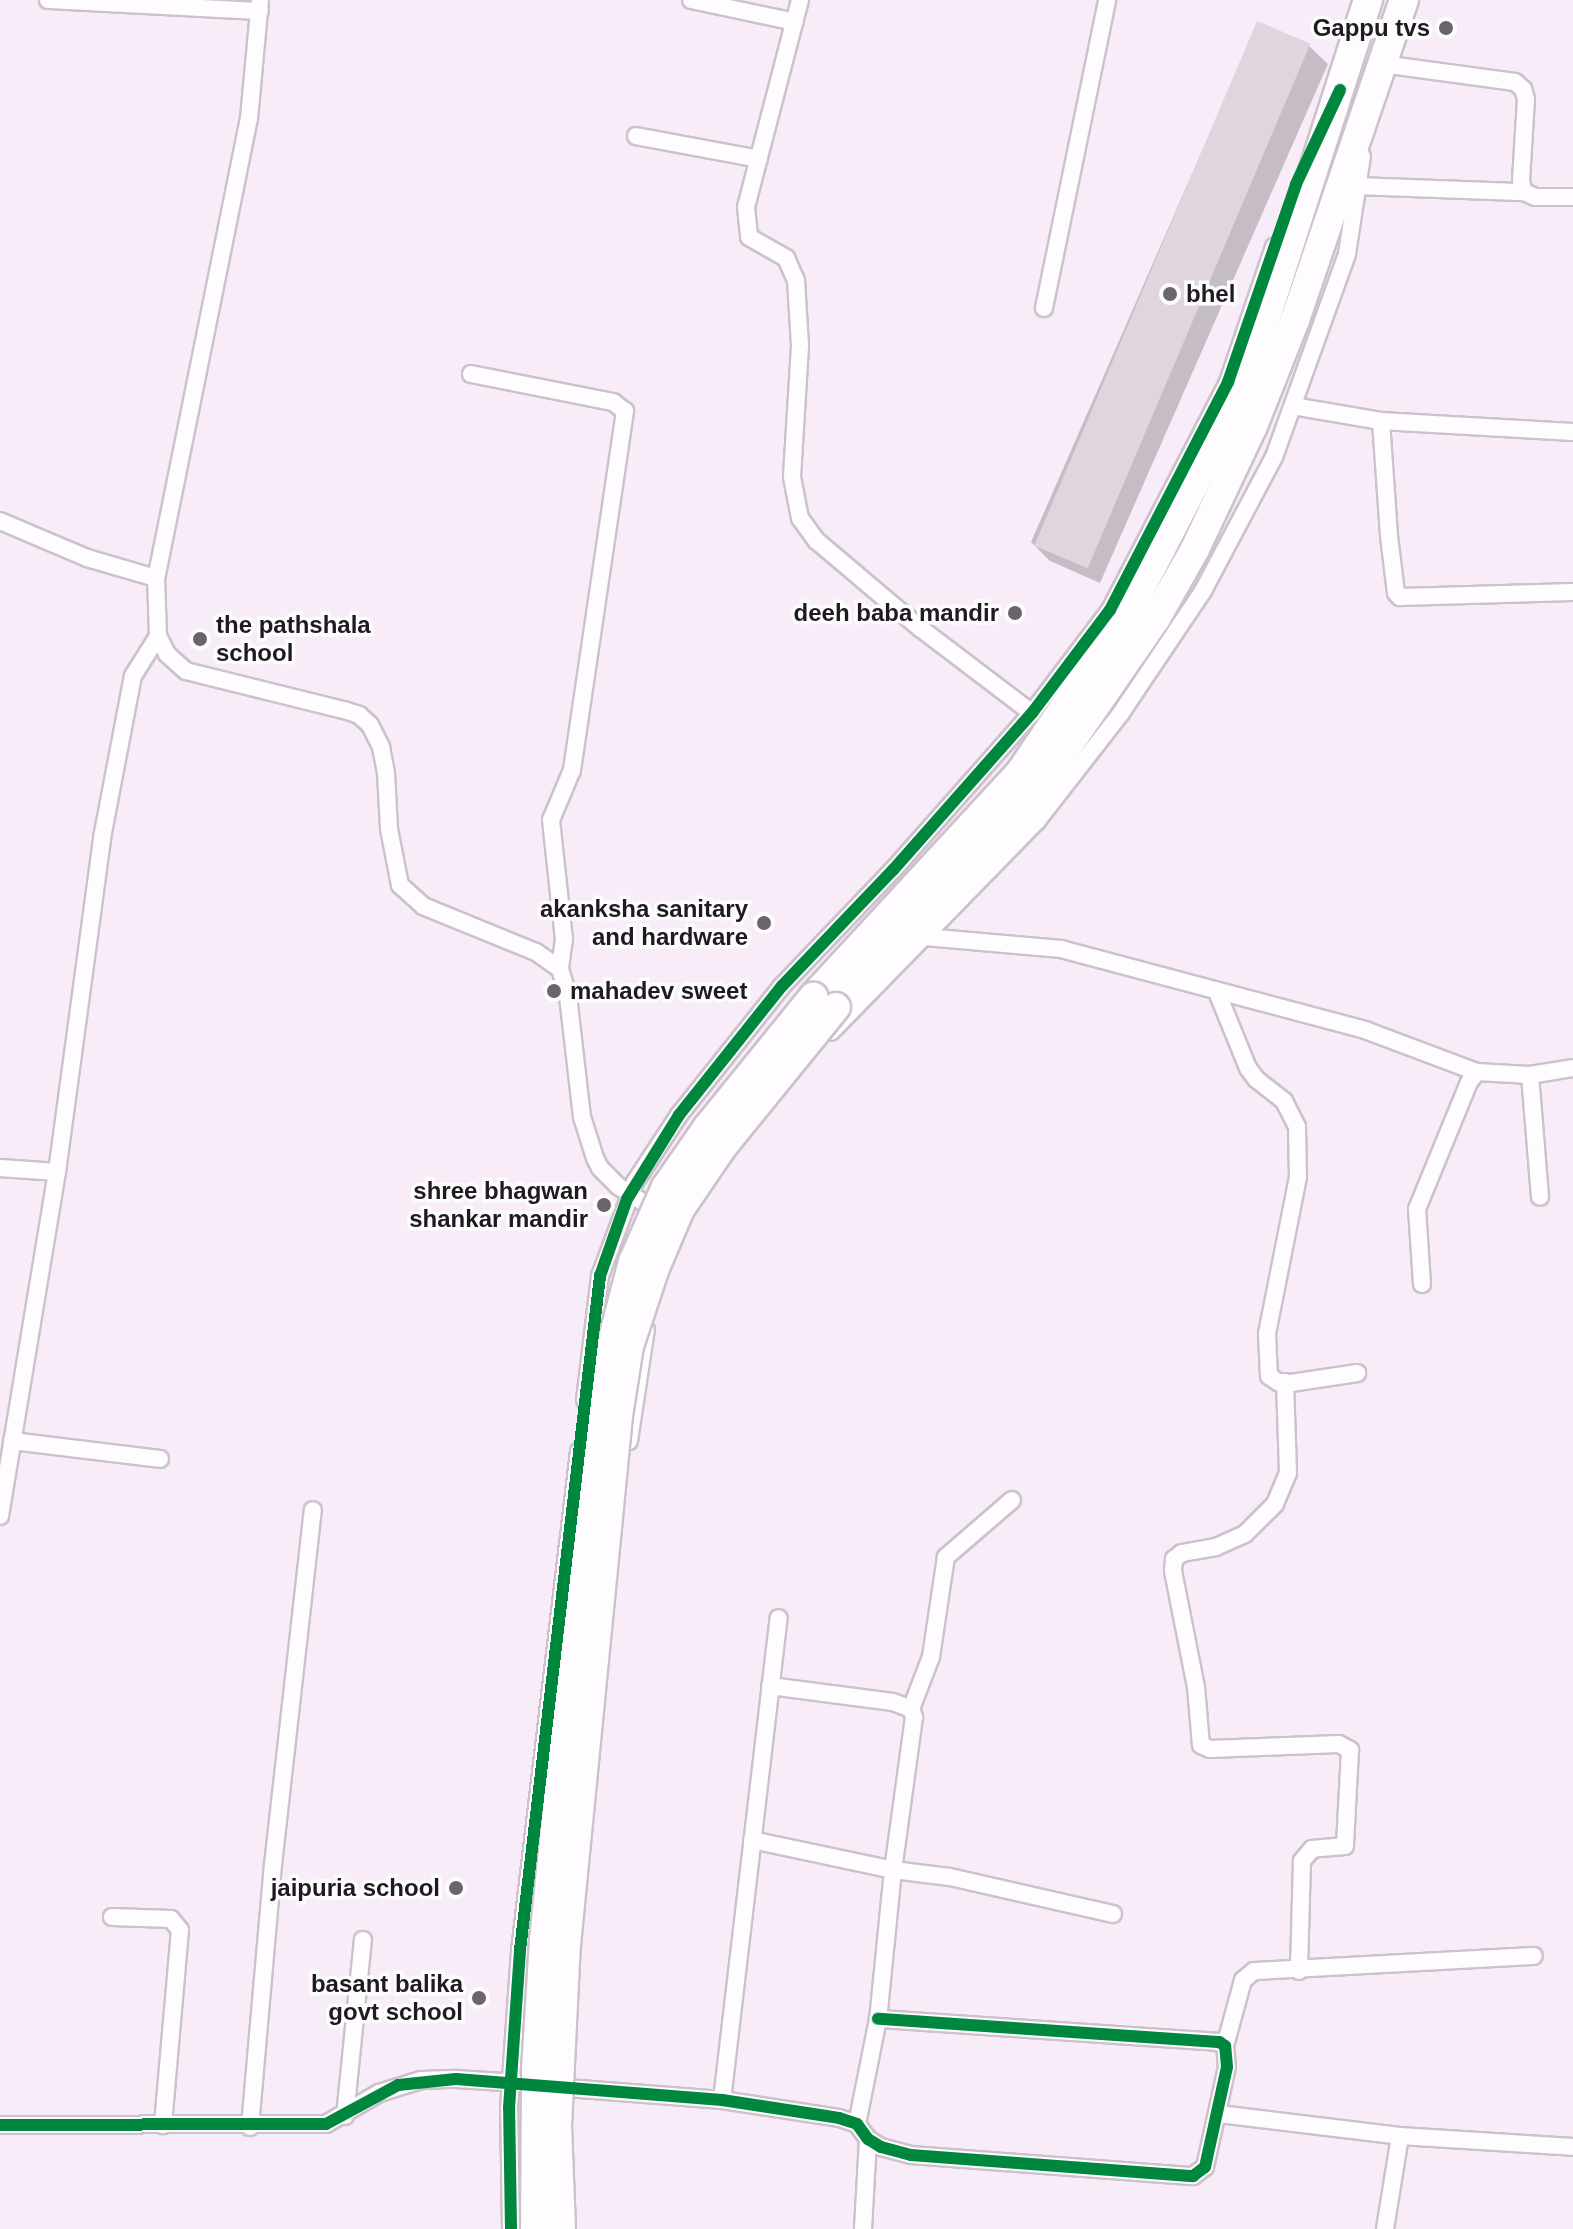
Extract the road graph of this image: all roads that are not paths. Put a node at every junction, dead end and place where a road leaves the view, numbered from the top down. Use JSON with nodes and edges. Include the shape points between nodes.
{"nodes":[{"id":1,"x":48,"y":0,"type":"edge"},
{"id":2,"x":691,"y":0,"type":"edge"},
{"id":3,"x":800,"y":0,"type":"edge"},
{"id":4,"x":1107,"y":0,"type":"edge"},
{"id":5,"x":1368,"y":0,"type":"edge"},
{"id":6,"x":1404,"y":0,"type":"edge"},
{"id":7,"x":260,"y":5,"type":"edge"},
{"id":8,"x":795,"y":22,"type":"junction"},
{"id":9,"x":1382,"y":64,"type":"junction"},
{"id":10,"x":1340,"y":90,"type":"junction"},
{"id":11,"x":1370,"y":103,"type":"junction"},
{"id":12,"x":636,"y":136,"type":"dead end"},
{"id":13,"x":759,"y":159,"type":"junction"},
{"id":14,"x":1357,"y":186,"type":"junction"},
{"id":15,"x":1524,"y":192,"type":"junction"},
{"id":16,"x":1573,"y":197,"type":"edge"},
{"id":17,"x":1044,"y":308,"type":"dead end"},
{"id":18,"x":471,"y":374,"type":"dead end"},
{"id":19,"x":1293,"y":406,"type":"junction"},
{"id":20,"x":1381,"y":421,"type":"junction"},
{"id":21,"x":1573,"y":432,"type":"edge"},
{"id":22,"x":0,"y":521,"type":"edge"},
{"id":23,"x":156,"y":578,"type":"junction"},
{"id":24,"x":1573,"y":592,"type":"edge"},
{"id":25,"x":158,"y":636,"type":"junction"},
{"id":26,"x":1032,"y":713,"type":"junction"},
{"id":27,"x":925,"y":937,"type":"junction"},
{"id":28,"x":560,"y":969,"type":"junction"},
{"id":29,"x":1217,"y":992,"type":"junction"},
{"id":30,"x":824,"y":1002,"type":"junction"},
{"id":31,"x":1573,"y":1068,"type":"edge"},
{"id":32,"x":1477,"y":1072,"type":"junction"},
{"id":33,"x":1530,"y":1075,"type":"junction"},
{"id":34,"x":0,"y":1168,"type":"edge"},
{"id":35,"x":57,"y":1172,"type":"junction"},
{"id":36,"x":629,"y":1193,"type":"junction"},
{"id":37,"x":1540,"y":1197,"type":"dead end"},
{"id":38,"x":681,"y":1227,"type":"junction"},
{"id":39,"x":1422,"y":1284,"type":"dead end"},
{"id":40,"x":1357,"y":1373,"type":"dead end"},
{"id":41,"x":1285,"y":1382,"type":"junction"},
{"id":42,"x":12,"y":1441,"type":"junction"},
{"id":43,"x":160,"y":1459,"type":"dead end"},
{"id":44,"x":1012,"y":1500,"type":"dead end"},
{"id":45,"x":313,"y":1510,"type":"dead end"},
{"id":46,"x":0,"y":1516,"type":"edge"},
{"id":47,"x":779,"y":1618,"type":"dead end"},
{"id":48,"x":770,"y":1686,"type":"junction"},
{"id":49,"x":911,"y":1709,"type":"junction"},
{"id":50,"x":752,"y":1840,"type":"junction"},
{"id":51,"x":893,"y":1870,"type":"junction"},
{"id":52,"x":1113,"y":1914,"type":"dead end"},
{"id":53,"x":112,"y":1917,"type":"dead end"},
{"id":54,"x":363,"y":1940,"type":"dead end"},
{"id":55,"x":1534,"y":1956,"type":"dead end"},
{"id":56,"x":1299,"y":1971,"type":"junction"},
{"id":57,"x":878,"y":2019,"type":"junction"},
{"id":58,"x":1225,"y":2046,"type":"junction"},
{"id":59,"x":511,"y":2082,"type":"junction"},
{"id":60,"x":570,"y":2088,"type":"junction"},
{"id":61,"x":722,"y":2100,"type":"junction"},
{"id":62,"x":1219,"y":2114,"type":"junction"},
{"id":63,"x":345,"y":2116,"type":"junction"},
{"id":64,"x":857,"y":2124,"type":"junction"},
{"id":65,"x":0,"y":2125,"type":"edge"},
{"id":66,"x":163,"y":2125,"type":"junction"},
{"id":67,"x":250,"y":2127,"type":"junction"},
{"id":68,"x":1400,"y":2136,"type":"junction"},
{"id":69,"x":868,"y":2139,"type":"junction"},
{"id":70,"x":1573,"y":2147,"type":"edge"},
{"id":71,"x":511,"y":2229,"type":"edge"},
{"id":72,"x":535,"y":2229,"type":"edge"},
{"id":73,"x":561,"y":2229,"type":"edge"},
{"id":74,"x":573,"y":2229,"type":"edge"},
{"id":75,"x":863,"y":2229,"type":"edge"},
{"id":76,"x":1385,"y":2229,"type":"edge"}],
"edges":[{"from":1,"to":7,"type":"street"},
{"from":2,"to":8,"type":"street"},
{"from":3,"to":8,"type":"street"},
{"from":4,"to":17,"type":"street"},
{"from":5,"to":10,"type":"highway"},
{"from":6,"to":9,"type":"highway"},
{"from":7,"to":23,"type":"street","via":[[249,118]]},
{"from":8,"to":13,"type":"street"},
{"from":9,"to":11,"type":"highway"},
{"from":9,"to":15,"type":"street","via":[[1515,82],[1523,89]]},
{"from":10,"to":26,"type":"street","via":[[1296,184],[1228,382],[1110,610]]},
{"from":10,"to":30,"type":"highway","via":[[1246,371],[1174,531],[1128,613],[1019,774]]},
{"from":11,"to":14,"type":"street"},
{"from":11,"to":30,"type":"highway","via":[[1253,426],[1156,618],[1047,776],[989,846]]},
{"from":12,"to":13,"type":"street"},
{"from":13,"to":26,"type":"street","via":[[746,207],[746,229],[756,243],[786,258],[800,309],[792,477],[800,518],[817,541]]},
{"from":14,"to":15,"type":"street"},
{"from":14,"to":19,"type":"street","via":[[1347,254]]},
{"from":15,"to":16,"type":"street"},
{"from":18,"to":28,"type":"street","via":[[613,402],[625,411],[572,770],[551,820],[564,939]]},
{"from":19,"to":20,"type":"street"},
{"from":19,"to":27,"type":"street","via":[[1274,457],[1203,591],[1121,713],[1037,821]]},
{"from":20,"to":21,"type":"street"},
{"from":20,"to":24,"type":"street","via":[[1389,536],[1400,597]]},
{"from":22,"to":23,"type":"street","via":[[87,558]]},
{"from":23,"to":25,"type":"street"},
{"from":25,"to":28,"type":"street","via":[[167,654],[186,671],[359,715],[381,747],[400,885],[423,906],[536,952]]},
{"from":25,"to":35,"type":"street","via":[[133,676],[127,702],[76,1011]]},
{"from":26,"to":36,"type":"street","via":[[782,986],[679,1115]]},
{"from":27,"to":29,"type":"street","via":[[1061,949]]},
{"from":27,"to":38,"type":"street","via":[[822,1041],[727,1154]]},
{"from":28,"to":36,"type":"street","via":[[582,1117],[600,1168]]},
{"from":29,"to":32,"type":"street","via":[[1365,1030]]},
{"from":29,"to":41,"type":"street","via":[[1248,1068],[1284,1101],[1297,1127],[1298,1177],[1267,1334],[1269,1376]]},
{"from":30,"to":72,"type":"highway","bridge":true,"via":[[707,1128],[666,1187],[633,1262],[598,1395],[544,1940]]},
{"from":30,"to":73,"type":"highway","bridge":true,"via":[[680,1209],[629,1346],[566,1945],[557,2126]]},
{"from":31,"to":33,"type":"street"},
{"from":32,"to":33,"type":"street"},
{"from":32,"to":39,"type":"street","via":[[1417,1209]]},
{"from":33,"to":37,"type":"street"},
{"from":34,"to":35,"type":"street"},
{"from":35,"to":42,"type":"street"},
{"from":36,"to":38,"type":"street"},
{"from":36,"to":59,"type":"street","via":[[600,1276],[520,1950]]},
{"from":38,"to":60,"type":"street","via":[[648,1315],[630,1434],[575,1952]]},
{"from":40,"to":41,"type":"street"},
{"from":41,"to":56,"type":"street","via":[[1288,1473],[1275,1504],[1245,1534],[1216,1547],[1182,1553],[1174,1559],[1173,1571],[1196,1687],[1201,1745],[1210,1749],[1339,1744],[1350,1750],[1345,1846],[1312,1849],[1302,1861]]},
{"from":42,"to":43,"type":"street"},
{"from":42,"to":46,"type":"street"},
{"from":44,"to":49,"type":"street","via":[[946,1557],[931,1657]]},
{"from":45,"to":67,"type":"street"},
{"from":47,"to":48,"type":"street"},
{"from":48,"to":49,"type":"street","via":[[893,1702]]},
{"from":48,"to":50,"type":"street"},
{"from":49,"to":51,"type":"street","via":[[914,1730]]},
{"from":50,"to":51,"type":"street"},
{"from":50,"to":61,"type":"street"},
{"from":51,"to":52,"type":"street","via":[[950,1877]]},
{"from":51,"to":57,"type":"street"},
{"from":53,"to":66,"type":"street","via":[[171,1919],[180,1930]]},
{"from":54,"to":63,"type":"street"},
{"from":55,"to":56,"type":"street"},
{"from":56,"to":58,"type":"street","via":[[1248,1975]]},
{"from":57,"to":58,"type":"street"},
{"from":57,"to":64,"type":"street"},
{"from":58,"to":62,"type":"street"},
{"from":59,"to":60,"type":"street"},
{"from":59,"to":63,"type":"street","via":[[421,2080],[379,2093]]},
{"from":59,"to":71,"type":"street"},
{"from":60,"to":61,"type":"street"},
{"from":60,"to":74,"type":"street"},
{"from":61,"to":64,"type":"street"},
{"from":62,"to":68,"type":"street"},
{"from":62,"to":69,"type":"street","via":[[1205,2167],[1193,2176],[911,2155]]},
{"from":63,"to":67,"type":"street","via":[[326,2124]]},
{"from":64,"to":69,"type":"street"},
{"from":65,"to":66,"type":"street"},
{"from":66,"to":67,"type":"street"},
{"from":68,"to":70,"type":"street"},
{"from":68,"to":76,"type":"street"},
{"from":69,"to":75,"type":"street"}]}
